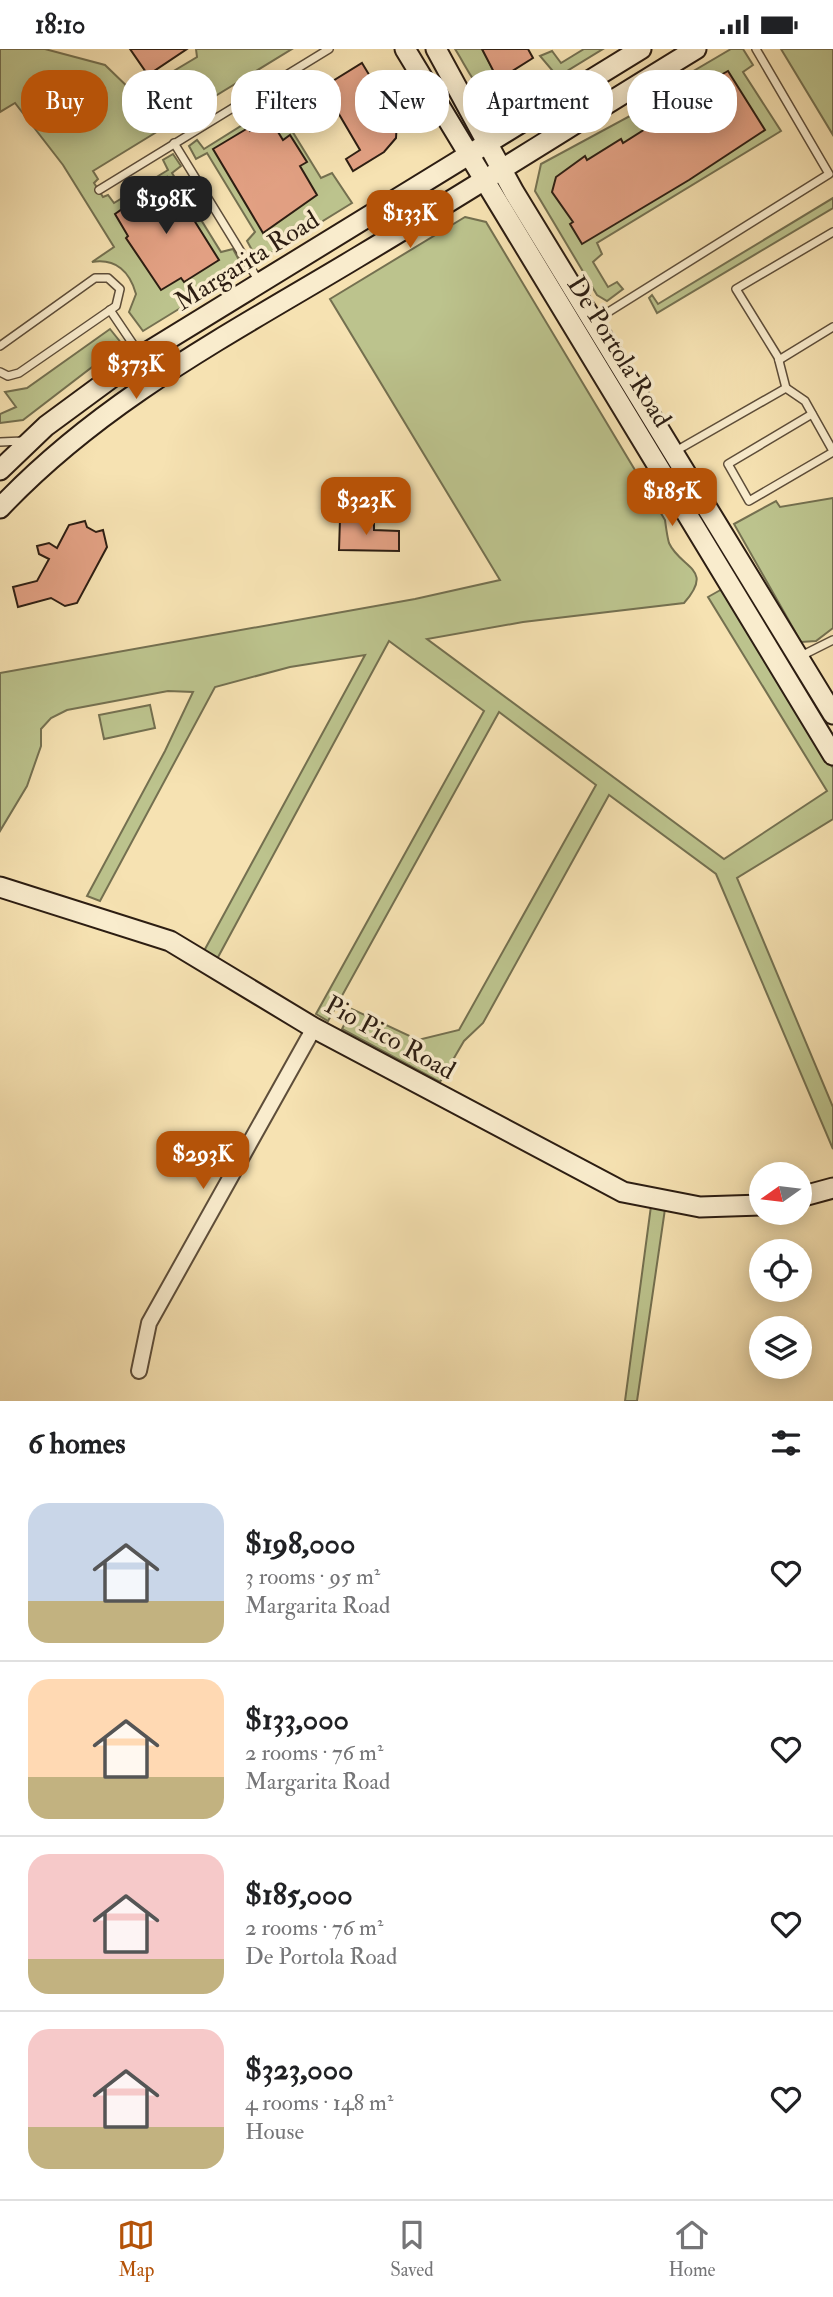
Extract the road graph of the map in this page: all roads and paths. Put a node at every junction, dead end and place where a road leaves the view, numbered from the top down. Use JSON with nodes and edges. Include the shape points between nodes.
{"nodes":[{"id":1,"x":329,"y":49,"type":"edge"},
{"id":2,"x":405,"y":49,"type":"edge"},
{"id":3,"x":436,"y":49,"type":"edge"},
{"id":4,"x":641,"y":49,"type":"edge"},
{"id":5,"x":696,"y":49,"type":"edge"},
{"id":6,"x":756,"y":49,"type":"edge"},
{"id":7,"x":489,"y":142,"type":"junction"},
{"id":8,"x":174,"y":143,"type":"junction"},
{"id":9,"x":469,"y":155,"type":"junction"},
{"id":10,"x":502,"y":169,"type":"junction"},
{"id":11,"x":831,"y":178,"type":"edge"},
{"id":12,"x":484,"y":181,"type":"junction"},
{"id":13,"x":99,"y":190,"type":"dead end"},
{"id":14,"x":833,"y":232,"type":"edge"},
{"id":15,"x":260,"y":283,"type":"junction"},
{"id":16,"x":110,"y":310,"type":"junction"},
{"id":17,"x":593,"y":321,"type":"junction"},
{"id":18,"x":833,"y":327,"type":"edge"},
{"id":19,"x":0,"y":346,"type":"edge"},
{"id":20,"x":141,"y":356,"type":"junction"},
{"id":21,"x":779,"y":360,"type":"junction"},
{"id":22,"x":0,"y":372,"type":"edge"},
{"id":23,"x":786,"y":388,"type":"junction"},
{"id":24,"x":812,"y":414,"type":"junction"},
{"id":25,"x":81,"y":431,"type":"junction"},
{"id":26,"x":30,"y":441,"type":"junction"},
{"id":27,"x":0,"y":442,"type":"edge"},
{"id":28,"x":833,"y":451,"type":"edge"},
{"id":29,"x":674,"y":452,"type":"junction"},
{"id":30,"x":0,"y":470,"type":"edge"},
{"id":31,"x":0,"y":507,"type":"edge"},
{"id":32,"x":688,"y":516,"type":"junction"},
{"id":33,"x":833,"y":639,"type":"edge"},
{"id":34,"x":797,"y":657,"type":"junction"},
{"id":35,"x":833,"y":714,"type":"edge"},
{"id":36,"x":833,"y":755,"type":"edge"},
{"id":37,"x":0,"y":887,"type":"edge"},
{"id":38,"x":314,"y":1028,"type":"junction"},
{"id":39,"x":833,"y":1188,"type":"edge"},
{"id":40,"x":812,"y":1194,"type":"edge"},
{"id":41,"x":749,"y":1205,"type":"edge"},
{"id":42,"x":139,"y":1371,"type":"dead end"}],
"edges":[{"from":1,"to":8,"type":"lane"},
{"from":2,"to":9,"type":"main road","name":"De Portola Road"},
{"from":3,"to":7,"type":"main road","name":"De Portola Road"},
{"from":4,"to":7,"type":"main road","name":"Margarita Road"},
{"from":5,"to":10,"type":"main road","name":"Margarita Road"},
{"from":6,"to":11,"type":"lane"},
{"from":7,"to":9,"type":"main road","name":"Margarita Road"},
{"from":7,"to":10,"type":"main road","name":"De Portola Road"},
{"from":8,"to":13,"type":"lane"},
{"from":8,"to":15,"type":"lane"},
{"from":9,"to":12,"type":"main road","name":"De Portola Road"},
{"from":9,"to":15,"type":"main road","name":"Margarita Road"},
{"from":10,"to":12,"type":"main road","name":"Margarita Road"},
{"from":10,"to":17,"type":"main road","name":"De Portola Road"},
{"from":11,"to":17,"type":"lane"},
{"from":12,"to":25,"type":"main road","name":"Margarita Road","via":[[133,392]]},
{"from":12,"to":32,"type":"main road","name":"De Portola Road"},
{"from":14,"to":21,"type":"lane","via":[[736,289]]},
{"from":15,"to":20,"type":"main road","name":"Margarita Road"},
{"from":16,"to":19,"type":"lane","via":[[118,302],[120,289],[108,278],[95,278]]},
{"from":16,"to":20,"type":"lane"},
{"from":16,"to":22,"type":"lane","via":[[19,373],[8,376]]},
{"from":17,"to":29,"type":"main road","name":"De Portola Road"},
{"from":18,"to":21,"type":"lane"},
{"from":20,"to":25,"type":"main road","via":[[136,377],[100,403]]},
{"from":20,"to":26,"type":"main road","name":"Margarita Road"},
{"from":21,"to":23,"type":"lane"},
{"from":23,"to":24,"type":"lane","via":[[805,401]]},
{"from":23,"to":29,"type":"lane"},
{"from":24,"to":28,"type":"lane"},
{"from":24,"to":28,"type":"lane","via":[[728,464],[749,501]]},
{"from":25,"to":31,"type":"main road","name":"Margarita Road"},
{"from":26,"to":27,"type":"lane"},
{"from":26,"to":30,"type":"main road","name":"Margarita Road"},
{"from":29,"to":34,"type":"main road","name":"De Portola Road"},
{"from":32,"to":34,"type":"main road","via":[[713,541],[779,652]]},
{"from":32,"to":36,"type":"main road","name":"De Portola Road"},
{"from":33,"to":34,"type":"lane"},
{"from":34,"to":35,"type":"main road","name":"De Portola Road"},
{"from":37,"to":38,"type":"main road","name":"Pio Pico Road","via":[[170,941]]},
{"from":38,"to":41,"type":"main road","name":"Pio Pico Road","via":[[623,1192],[699,1207]]},
{"from":38,"to":42,"type":"street","via":[[149,1324]]},
{"from":39,"to":40,"type":"main road"}]}
